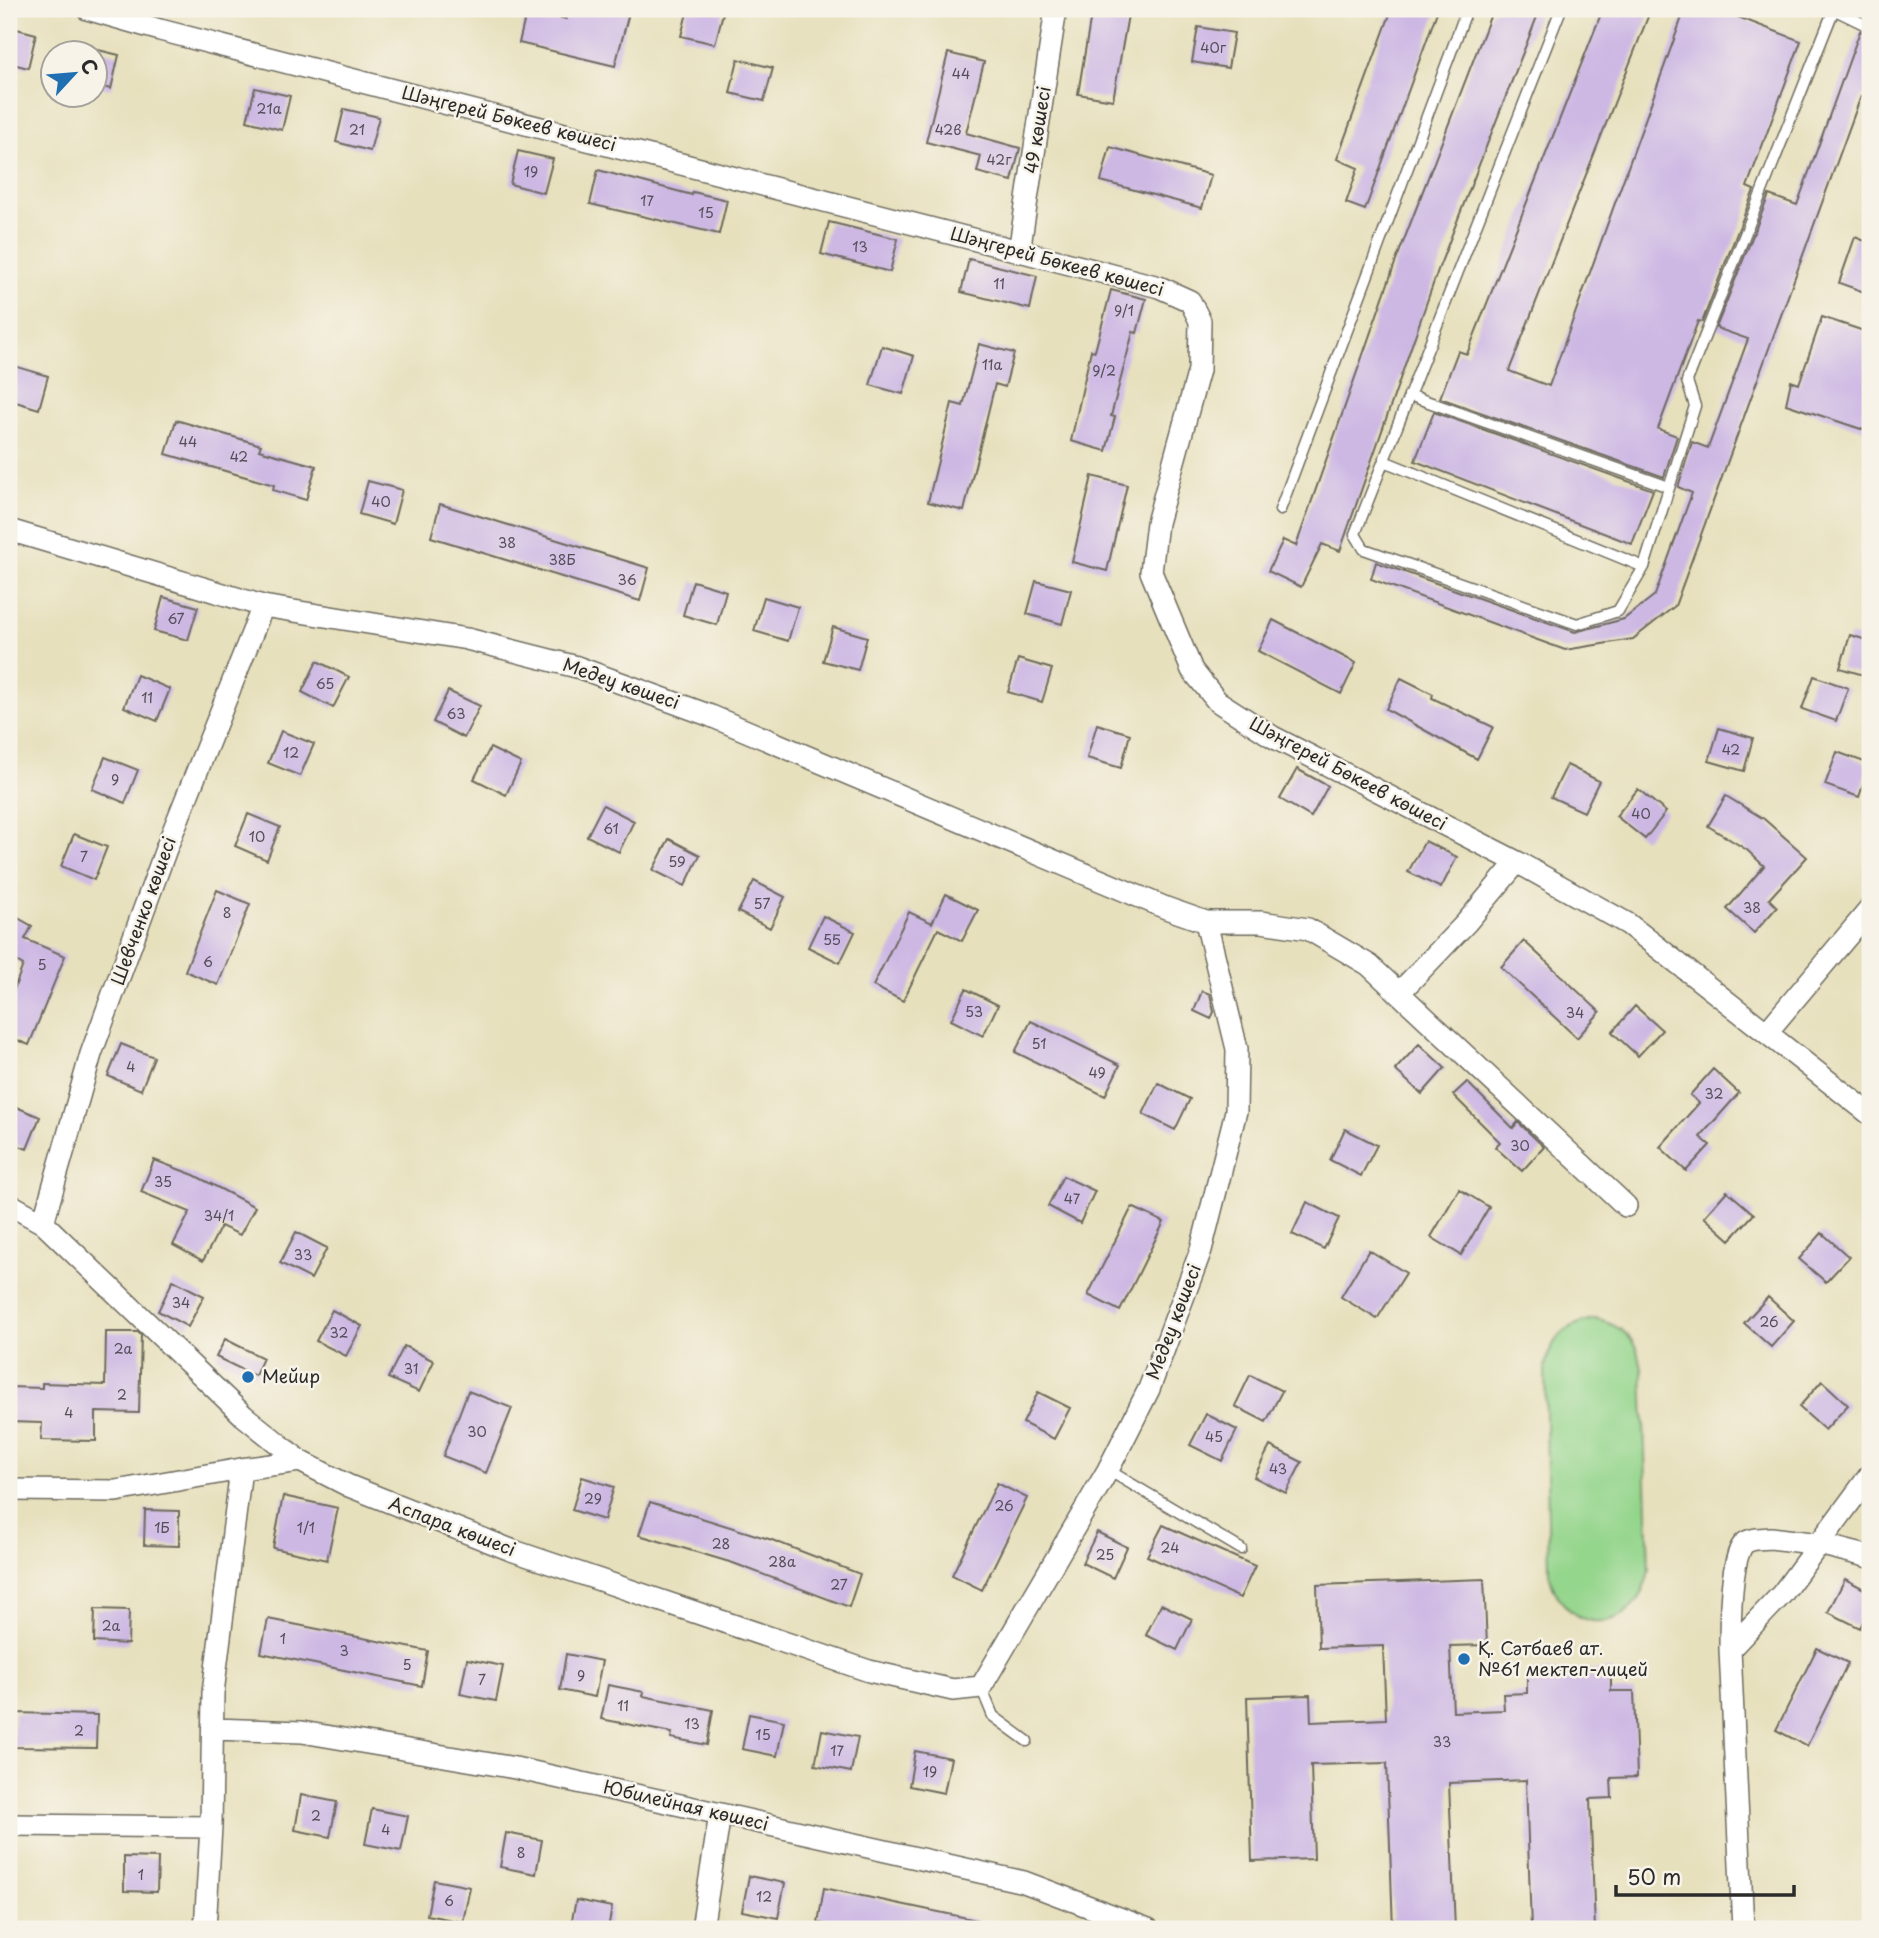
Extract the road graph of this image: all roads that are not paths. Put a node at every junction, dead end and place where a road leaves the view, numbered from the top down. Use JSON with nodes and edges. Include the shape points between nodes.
{"nodes":[{"id":1,"x":87,"y":9,"type":"edge"},
{"id":2,"x":1056,"y":9,"type":"edge"},
{"id":3,"x":1466,"y":9,"type":"edge"},
{"id":4,"x":1561,"y":9,"type":"edge"},
{"id":5,"x":1833,"y":9,"type":"edge"},
{"id":6,"x":1870,"y":27,"type":"edge"},
{"id":7,"x":1019,"y":252,"type":"junction"},
{"id":8,"x":1409,"y":395,"type":"junction"},
{"id":9,"x":1384,"y":461,"type":"junction"},
{"id":10,"x":1669,"y":487,"type":"junction"},
{"id":11,"x":1280,"y":510,"type":"dead end"},
{"id":12,"x":9,"y":530,"type":"edge"},
{"id":13,"x":1644,"y":567,"type":"junction"},
{"id":14,"x":263,"y":606,"type":"junction"},
{"id":15,"x":1517,"y":862,"type":"junction"},
{"id":16,"x":1870,"y":909,"type":"edge"},
{"id":17,"x":1206,"y":922,"type":"junction"},
{"id":18,"x":1400,"y":992,"type":"junction"},
{"id":19,"x":1767,"y":1032,"type":"junction"},
{"id":20,"x":1870,"y":1114,"type":"edge"},
{"id":21,"x":9,"y":1204,"type":"edge"},
{"id":22,"x":1626,"y":1206,"type":"dead end"},
{"id":23,"x":43,"y":1223,"type":"junction"},
{"id":24,"x":300,"y":1461,"type":"junction"},
{"id":25,"x":241,"y":1469,"type":"junction"},
{"id":26,"x":1108,"y":1471,"type":"junction"},
{"id":27,"x":1870,"y":1475,"type":"edge"},
{"id":28,"x":9,"y":1490,"type":"edge"},
{"id":29,"x":1819,"y":1544,"type":"junction"},
{"id":30,"x":1241,"y":1549,"type":"dead end"},
{"id":31,"x":1870,"y":1557,"type":"edge"},
{"id":32,"x":1730,"y":1649,"type":"junction"},
{"id":33,"x":981,"y":1687,"type":"junction"},
{"id":34,"x":214,"y":1729,"type":"junction"},
{"id":35,"x":1027,"y":1741,"type":"dead end"},
{"id":36,"x":720,"y":1814,"type":"junction"},
{"id":37,"x":9,"y":1825,"type":"edge"},
{"id":38,"x":211,"y":1827,"type":"junction"},
{"id":39,"x":205,"y":1929,"type":"edge"},
{"id":40,"x":702,"y":1929,"type":"edge"},
{"id":41,"x":1148,"y":1929,"type":"edge"},
{"id":42,"x":1744,"y":1929,"type":"edge"}],
"edges":[{"from":1,"to":7,"type":"street","name":"Шәңгерей Бөкеев көшесі"},
{"from":2,"to":7,"type":"street","name":"49 көшесі"},
{"from":3,"to":11,"type":"lane"},
{"from":4,"to":8,"type":"lane"},
{"from":5,"to":6,"type":"lane"},
{"from":5,"to":10,"type":"lane","via":[[1687,381],[1695,406]]},
{"from":7,"to":15,"type":"street","name":"Шәңгерей Бөкеев көшесі","via":[[1159,287],[1190,301],[1200,321],[1199,370],[1157,523],[1151,572],[1192,670],[1217,701],[1273,737]]},
{"from":8,"to":9,"type":"lane"},
{"from":8,"to":10,"type":"lane"},
{"from":9,"to":13,"type":"lane"},
{"from":9,"to":13,"type":"lane","via":[[1355,534],[1364,549],[1577,624],[1618,611]]},
{"from":10,"to":13,"type":"lane"},
{"from":12,"to":14,"type":"street","name":"Медеу көшесі"},
{"from":14,"to":17,"type":"street","name":"Медеу көшесі","via":[[467,639],[576,667],[711,716]]},
{"from":14,"to":23,"type":"street","name":"Шевченко көшесі","via":[[91,1054]]},
{"from":15,"to":18,"type":"street"},
{"from":15,"to":19,"type":"street","name":"Шәңгерей Бөкеев көшесі","via":[[1628,924]]},
{"from":16,"to":19,"type":"street"},
{"from":17,"to":18,"type":"street","name":"Медеу көшесі","via":[[1262,922],[1308,929],[1369,964]]},
{"from":17,"to":26,"type":"street","name":"Медеу көшесі","via":[[1237,1049],[1236,1111],[1201,1250],[1149,1389]]},
{"from":18,"to":22,"type":"street","name":"Медеу көшесі"},
{"from":19,"to":20,"type":"street","name":"Шәңгерей Бөкеев көшесі"},
{"from":21,"to":23,"type":"street","name":"Аспара көшесі"},
{"from":23,"to":24,"type":"street","name":"Аспара көшесі","via":[[234,1407]]},
{"from":24,"to":25,"type":"street"},
{"from":24,"to":33,"type":"street","name":"Аспара көшесі","via":[[349,1486],[511,1550],[869,1671],[953,1690]]},
{"from":25,"to":28,"type":"street","via":[[116,1491]]},
{"from":25,"to":34,"type":"street","via":[[213,1693]]},
{"from":26,"to":30,"type":"lane"},
{"from":26,"to":33,"type":"street","name":"Медеу көшесі"},
{"from":27,"to":29,"type":"street"},
{"from":29,"to":31,"type":"street"},
{"from":29,"to":32,"type":"street","via":[[1782,1594]]},
{"from":29,"to":32,"type":"street","via":[[1759,1539],[1739,1548]]},
{"from":32,"to":42,"type":"street"},
{"from":33,"to":35,"type":"lane","via":[[993,1716]]},
{"from":34,"to":36,"type":"street","name":"Юбилейная көшесі","via":[[302,1732],[489,1763]]},
{"from":34,"to":38,"type":"street"},
{"from":36,"to":40,"type":"street"},
{"from":36,"to":41,"type":"street","name":"Юбилейная көшесі","via":[[1024,1882]]},
{"from":37,"to":38,"type":"street"},
{"from":38,"to":39,"type":"street"}]}
